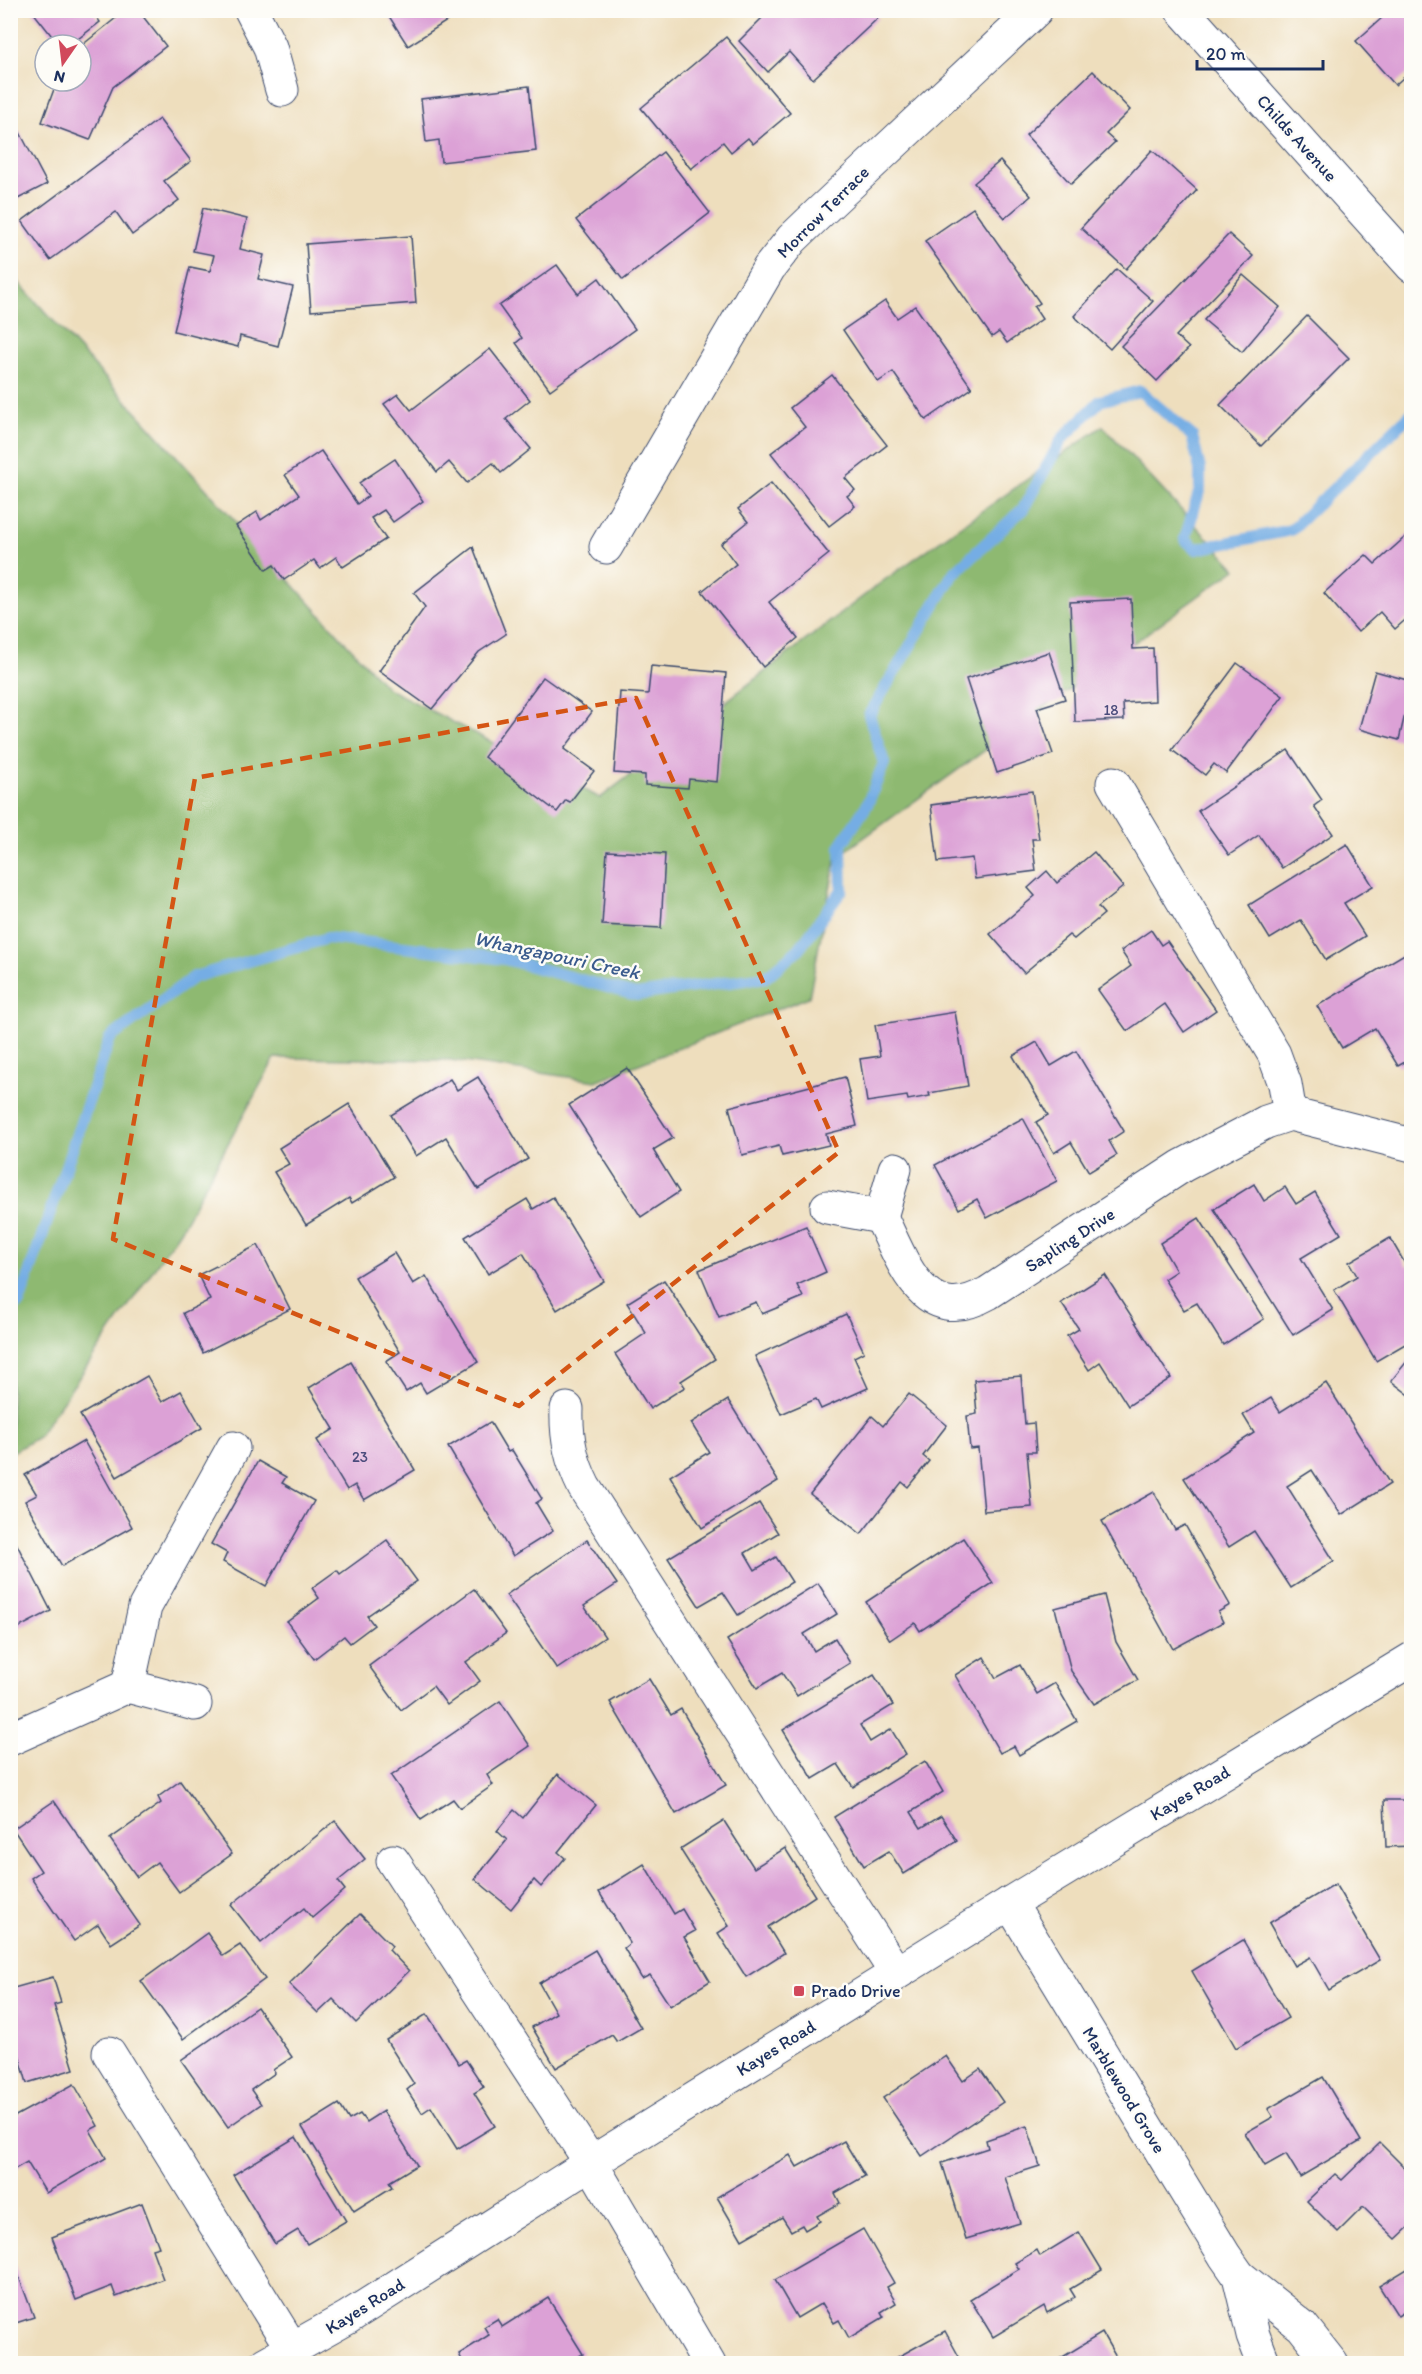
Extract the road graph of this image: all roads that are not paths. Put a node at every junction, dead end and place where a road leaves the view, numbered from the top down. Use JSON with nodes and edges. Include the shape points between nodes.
{"nodes":[{"id":1,"x":251,"y":10,"type":"edge"},
{"id":2,"x":1036,"y":10,"type":"edge"},
{"id":3,"x":1182,"y":10,"type":"edge"},
{"id":4,"x":282,"y":90,"type":"dead end"},
{"id":5,"x":1412,"y":266,"type":"edge"},
{"id":6,"x":606,"y":547,"type":"dead end"},
{"id":7,"x":1113,"y":783,"type":"dead end"},
{"id":8,"x":1290,"y":1114,"type":"junction"},
{"id":9,"x":1412,"y":1144,"type":"edge"},
{"id":10,"x":895,"y":1169,"type":"dead end"},
{"id":11,"x":827,"y":1207,"type":"dead end"},
{"id":12,"x":882,"y":1217,"type":"junction"},
{"id":13,"x":567,"y":1409,"type":"dead end"},
{"id":14,"x":233,"y":1448,"type":"dead end"},
{"id":15,"x":1412,"y":1659,"type":"edge"},
{"id":16,"x":128,"y":1686,"type":"junction"},
{"id":17,"x":195,"y":1704,"type":"dead end"},
{"id":18,"x":10,"y":1739,"type":"edge"},
{"id":19,"x":393,"y":1861,"type":"dead end"},
{"id":20,"x":1010,"y":1903,"type":"junction"},
{"id":21,"x":896,"y":1973,"type":"junction"},
{"id":22,"x":109,"y":2053,"type":"dead end"},
{"id":23,"x":591,"y":2163,"type":"junction"},
{"id":24,"x":1239,"y":2276,"type":"junction"},
{"id":25,"x":279,"y":2357,"type":"edge"},
{"id":26,"x":709,"y":2364,"type":"edge"},
{"id":27,"x":1264,"y":2364,"type":"edge"},
{"id":28,"x":1332,"y":2364,"type":"edge"}],
"edges":[{"from":1,"to":4,"type":"street","via":[[270,47]]},
{"from":2,"to":6,"type":"street","name":"Morrow Terrace","via":[[792,239],[769,268]]},
{"from":3,"to":5,"type":"street","name":"Childs Avenue"},
{"from":7,"to":8,"type":"street","via":[[1274,1054],[1286,1084]]},
{"from":8,"to":9,"type":"street"},
{"from":8,"to":12,"type":"street","name":"Sapling Drive","via":[[1249,1130],[1182,1166],[975,1301],[948,1304],[925,1293],[914,1281]]},
{"from":10,"to":12,"type":"street"},
{"from":11,"to":12,"type":"street"},
{"from":13,"to":21,"type":"street","via":[[569,1452],[584,1487]]},
{"from":14,"to":16,"type":"street","via":[[146,1607]]},
{"from":15,"to":20,"type":"street","name":"Kayes Road"},
{"from":16,"to":17,"type":"street"},
{"from":16,"to":18,"type":"street"},
{"from":19,"to":23,"type":"street"},
{"from":20,"to":21,"type":"street","name":"Kayes Road"},
{"from":20,"to":24,"type":"street","name":"Marblewood Grove"},
{"from":21,"to":23,"type":"street","name":"Kayes Road"},
{"from":22,"to":25,"type":"street"},
{"from":23,"to":25,"type":"street","name":"Kayes Road","via":[[348,2318]]},
{"from":23,"to":26,"type":"street"},
{"from":24,"to":27,"type":"street","name":"Marblewood Grove"},
{"from":24,"to":28,"type":"street","name":"Marblewood Grove","via":[[1302,2326]]}]}
